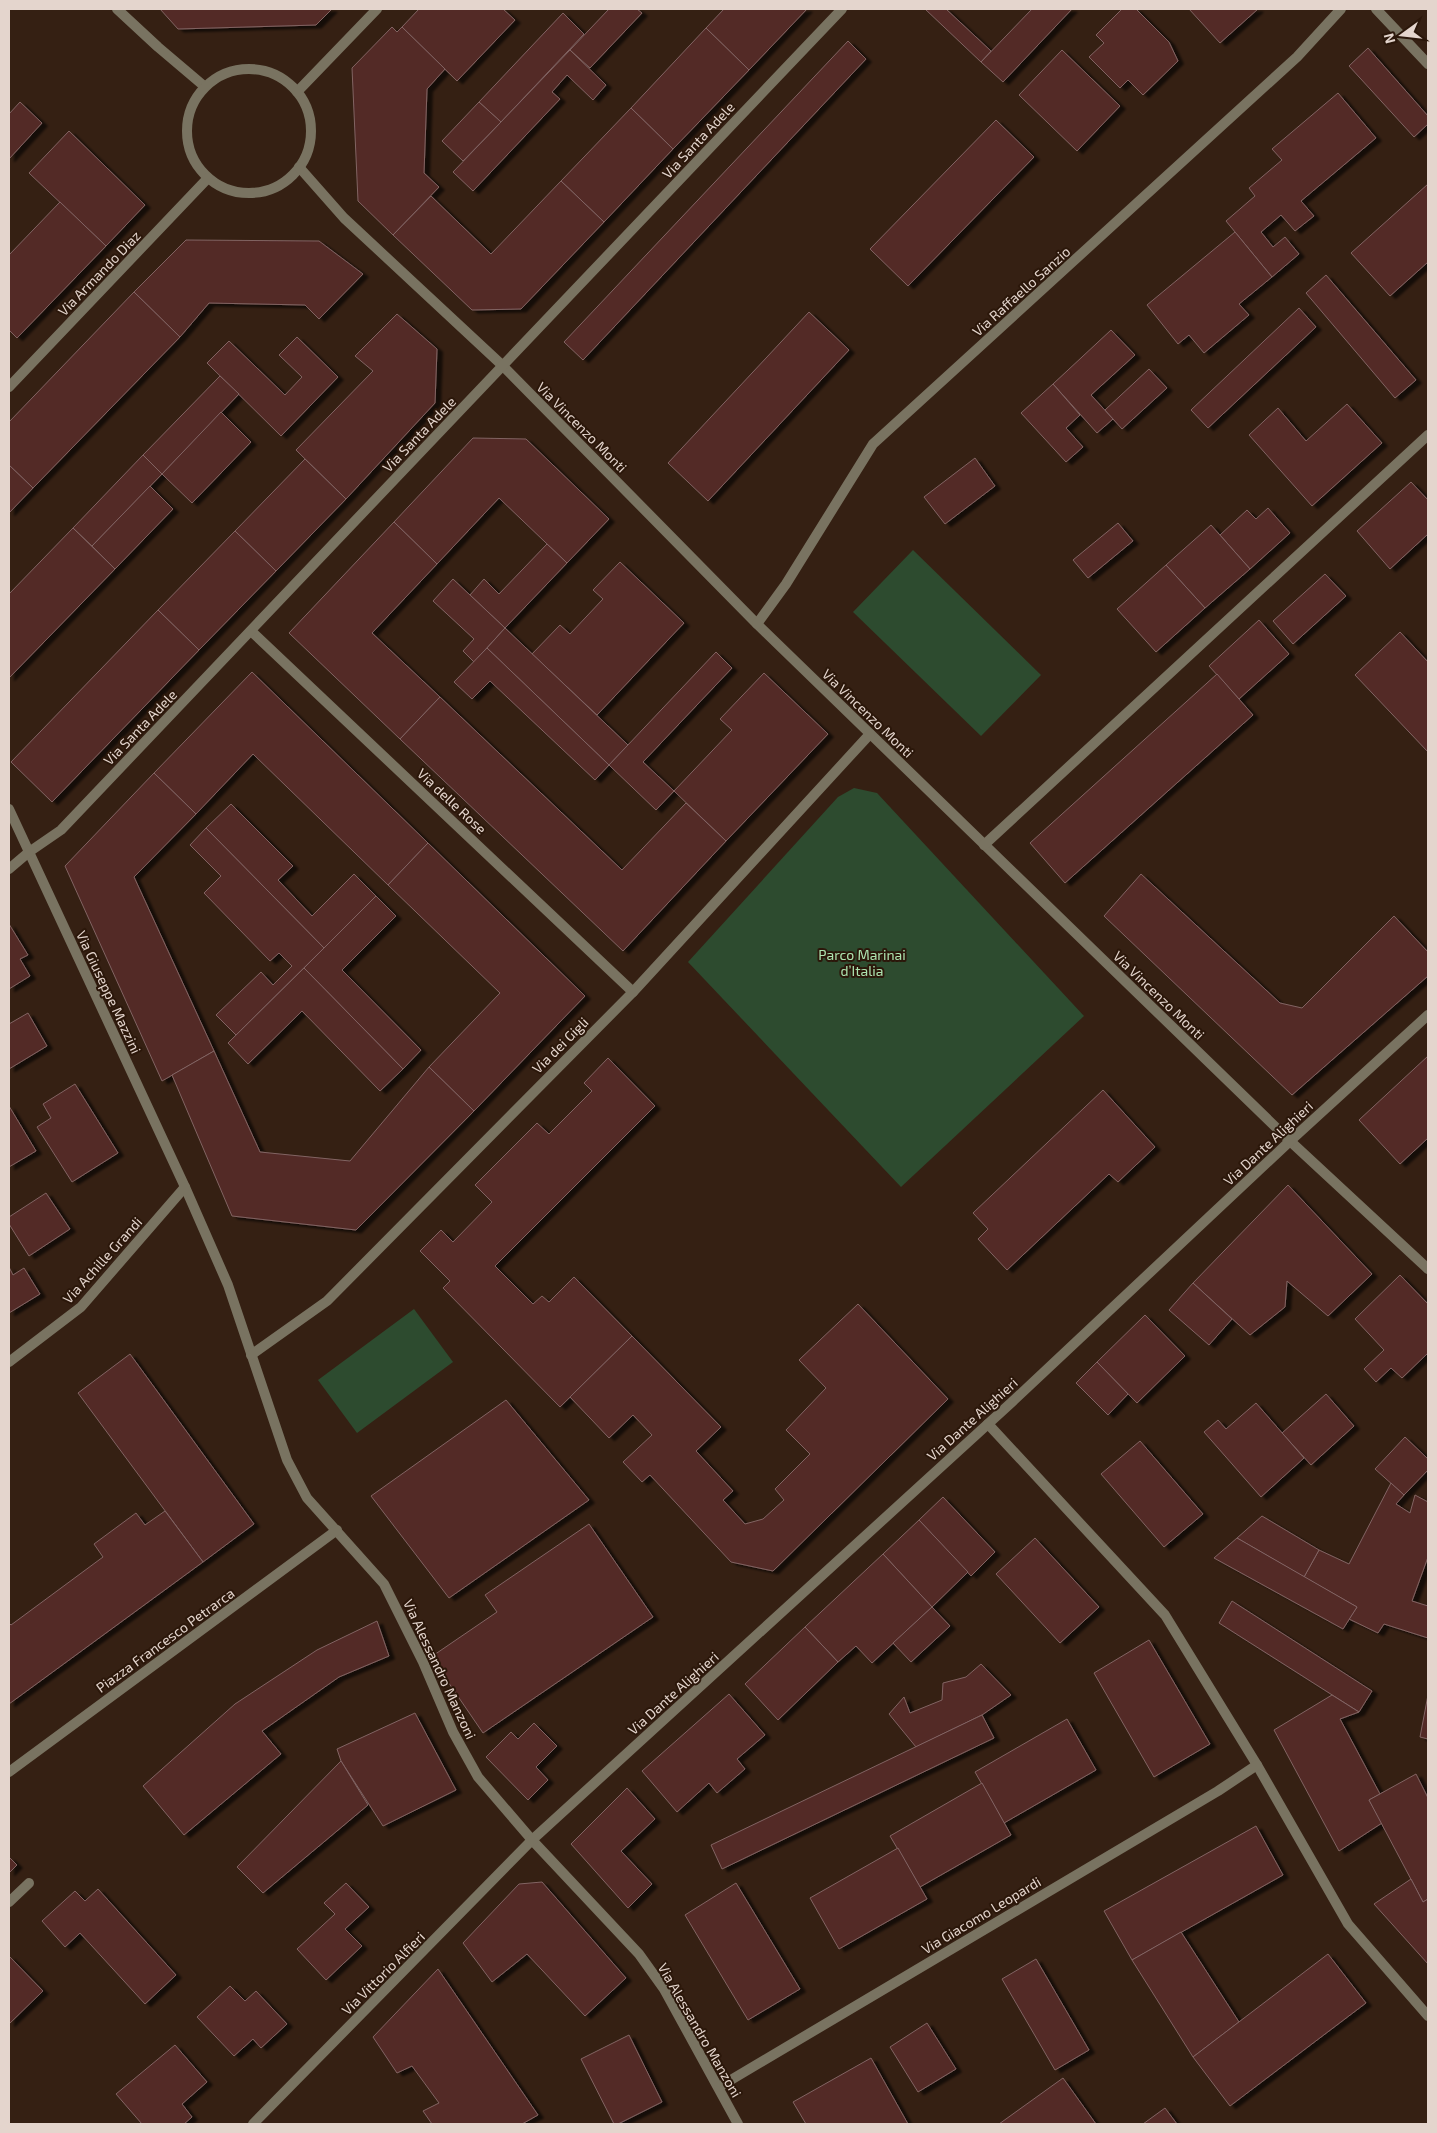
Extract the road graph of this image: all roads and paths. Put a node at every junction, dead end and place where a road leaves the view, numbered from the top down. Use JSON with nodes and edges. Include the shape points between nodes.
{"nodes":[{"id":1,"x":117,"y":9,"type":"edge"},
{"id":2,"x":377,"y":9,"type":"edge"},
{"id":3,"x":842,"y":9,"type":"edge"},
{"id":4,"x":1341,"y":9,"type":"edge"},
{"id":5,"x":1376,"y":9,"type":"edge"},
{"id":6,"x":1428,"y":64,"type":"edge"},
{"id":7,"x":204,"y":86,"type":"junction"},
{"id":8,"x":297,"y":92,"type":"junction"},
{"id":9,"x":299,"y":167,"type":"junction"},
{"id":10,"x":208,"y":178,"type":"junction"},
{"id":11,"x":503,"y":366,"type":"junction"},
{"id":12,"x":9,"y":387,"type":"edge"},
{"id":13,"x":1428,"y":435,"type":"edge"},
{"id":14,"x":757,"y":624,"type":"junction"},
{"id":15,"x":251,"y":631,"type":"junction"},
{"id":16,"x":870,"y":734,"type":"junction"},
{"id":17,"x":9,"y":809,"type":"edge"},
{"id":18,"x":984,"y":845,"type":"junction"},
{"id":19,"x":29,"y":852,"type":"junction"},
{"id":20,"x":9,"y":870,"type":"edge"},
{"id":21,"x":633,"y":992,"type":"junction"},
{"id":22,"x":1428,"y":1015,"type":"edge"},
{"id":23,"x":1290,"y":1140,"type":"junction"},
{"id":24,"x":185,"y":1187,"type":"junction"},
{"id":25,"x":1428,"y":1269,"type":"edge"},
{"id":26,"x":251,"y":1355,"type":"junction"},
{"id":27,"x":9,"y":1362,"type":"edge"},
{"id":28,"x":988,"y":1424,"type":"junction"},
{"id":29,"x":337,"y":1530,"type":"junction"},
{"id":30,"x":1257,"y":1765,"type":"junction"},
{"id":31,"x":9,"y":1772,"type":"edge"},
{"id":32,"x":532,"y":1840,"type":"junction"},
{"id":33,"x":29,"y":1883,"type":"dead end"},
{"id":34,"x":9,"y":1902,"type":"edge"},
{"id":35,"x":1428,"y":2016,"type":"edge"},
{"id":36,"x":718,"y":2087,"type":"junction"},
{"id":37,"x":254,"y":2124,"type":"edge"},
{"id":38,"x":738,"y":2124,"type":"edge"}],
"edges":[{"from":1,"to":7,"type":"street"},
{"from":2,"to":8,"type":"street"},
{"from":3,"to":11,"type":"street","name":"Via Santa Adele"},
{"from":4,"to":14,"type":"street","name":"Via Raffaello Sanzio","via":[[1297,57],[873,444],[786,584]]},
{"from":5,"to":6,"type":"street"},
{"from":7,"to":8,"type":"street","via":[[234,70],[252,68],[284,80]]},
{"from":7,"to":10,"type":"street","via":[[192,103],[187,143],[195,162]]},
{"from":8,"to":9,"type":"street","via":[[306,105],[311,137]]},
{"from":9,"to":10,"type":"street","via":[[288,179],[256,193],[223,187]]},
{"from":9,"to":11,"type":"street","name":"Via Vincenzo Monti","via":[[344,218]]},
{"from":10,"to":12,"type":"street","name":"Via Armando Diaz"},
{"from":11,"to":14,"type":"street","name":"Via Vincenzo Monti"},
{"from":11,"to":15,"type":"street","name":"Via Santa Adele"},
{"from":13,"to":18,"type":"street"},
{"from":14,"to":16,"type":"street","name":"Via Vincenzo Monti"},
{"from":15,"to":19,"type":"street","name":"Via Santa Adele","via":[[61,830]]},
{"from":15,"to":21,"type":"street","name":"Via delle Rose"},
{"from":16,"to":18,"type":"street","name":"Via Vincenzo Monti"},
{"from":16,"to":21,"type":"street","name":"Via dei Gigli"},
{"from":17,"to":19,"type":"street","name":"Via Giuseppe Mazzini"},
{"from":18,"to":23,"type":"street","name":"Via Vincenzo Monti"},
{"from":19,"to":20,"type":"street","name":"Via Santa Adele"},
{"from":19,"to":24,"type":"street","name":"Via Giuseppe Mazzini"},
{"from":21,"to":26,"type":"street","name":"Via dei Gigli","via":[[327,1301]]},
{"from":22,"to":23,"type":"street","name":"Via Dante Alighieri"},
{"from":23,"to":25,"type":"street","name":"Via Vincenzo Monti"},
{"from":23,"to":28,"type":"street","name":"Via Dante Alighieri"},
{"from":24,"to":26,"type":"street","name":"Via Alessandro Manzoni","via":[[228,1285]]},
{"from":24,"to":27,"type":"street","name":"Via Achille Grandi","via":[[81,1307]]},
{"from":26,"to":29,"type":"street","name":"Via Alessandro Manzoni","via":[[287,1460],[307,1498]]},
{"from":28,"to":30,"type":"street","via":[[1165,1615]]},
{"from":28,"to":32,"type":"street","name":"Via Dante Alighieri"},
{"from":29,"to":31,"type":"street","name":"Piazza Francesco Petrarca"},
{"from":29,"to":32,"type":"street","name":"Via Alessandro Manzoni","via":[[384,1584],[453,1732],[478,1776]]},
{"from":30,"to":35,"type":"street","via":[[1348,1924]]},
{"from":30,"to":36,"type":"street","name":"Via Giacomo Leopardi","via":[[1210,1796]]},
{"from":32,"to":36,"type":"street","name":"Via Alessandro Manzoni","via":[[639,1954],[664,1989]]},
{"from":32,"to":37,"type":"street","name":"Via Vittorio Alfieri"},
{"from":33,"to":34,"type":"street"},
{"from":36,"to":38,"type":"street","name":"Via Alessandro Manzoni"}]}
